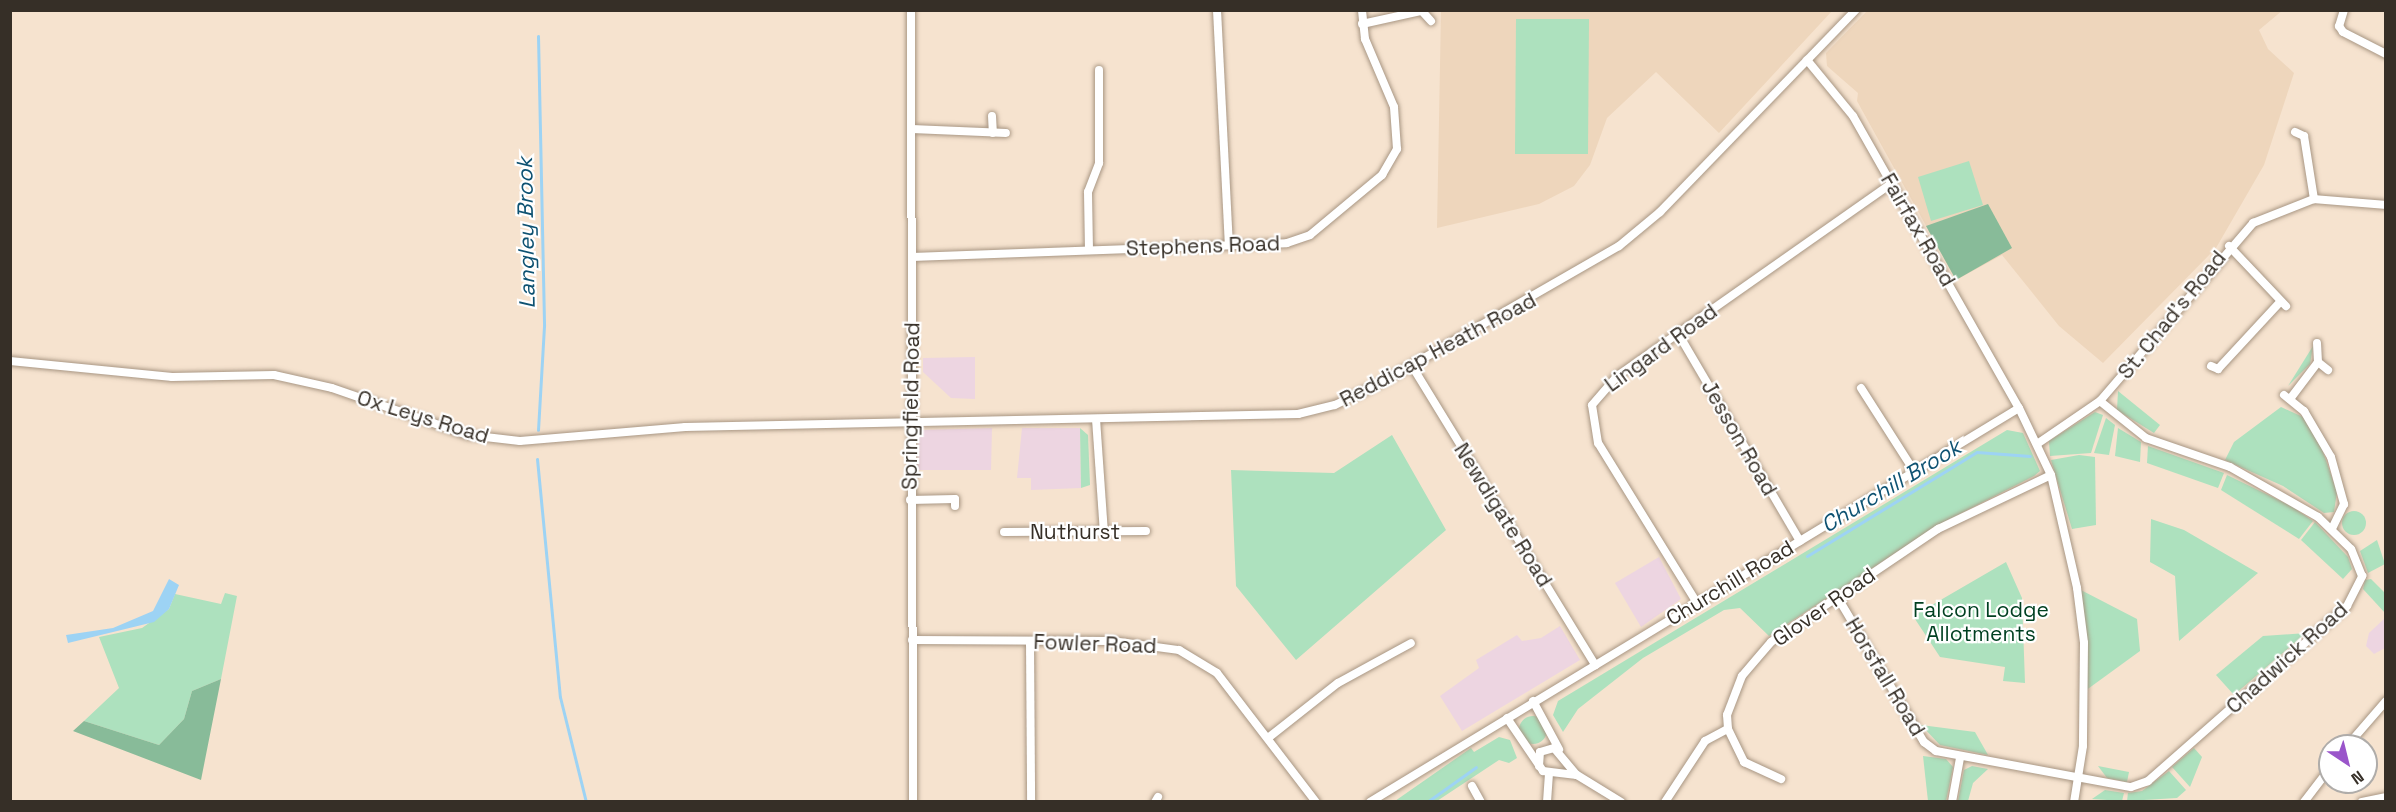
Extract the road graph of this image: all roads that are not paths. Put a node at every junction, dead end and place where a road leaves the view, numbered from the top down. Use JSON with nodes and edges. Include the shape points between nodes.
{"nodes":[{"id":1,"x":911,"y":10,"type":"edge"},
{"id":2,"x":1217,"y":10,"type":"edge"},
{"id":3,"x":1362,"y":10,"type":"edge"},
{"id":4,"x":1856,"y":10,"type":"edge"},
{"id":5,"x":2344,"y":10,"type":"edge"},
{"id":6,"x":1421,"y":11,"type":"edge"},
{"id":7,"x":1431,"y":21,"type":"dead end"},
{"id":8,"x":1362,"y":24,"type":"junction"},
{"id":9,"x":2385,"y":54,"type":"edge"},
{"id":10,"x":1807,"y":60,"type":"junction"},
{"id":11,"x":1099,"y":70,"type":"dead end"},
{"id":12,"x":992,"y":116,"type":"dead end"},
{"id":13,"x":912,"y":129,"type":"junction"},
{"id":14,"x":2295,"y":132,"type":"dead end"},
{"id":15,"x":993,"y":133,"type":"junction"},
{"id":16,"x":1006,"y":133,"type":"dead end"},
{"id":17,"x":1892,"y":183,"type":"junction"},
{"id":18,"x":2313,"y":199,"type":"junction"},
{"id":19,"x":2385,"y":205,"type":"edge"},
{"id":20,"x":2385,"y":210,"type":"edge"},
{"id":21,"x":1229,"y":245,"type":"junction"},
{"id":22,"x":2229,"y":246,"type":"junction"},
{"id":23,"x":1089,"y":250,"type":"junction"},
{"id":24,"x":912,"y":258,"type":"junction"},
{"id":25,"x":1679,"y":335,"type":"junction"},
{"id":26,"x":2317,"y":343,"type":"dead end"},
{"id":27,"x":10,"y":362,"type":"edge"},
{"id":28,"x":2318,"y":362,"type":"junction"},
{"id":29,"x":1412,"y":366,"type":"junction"},
{"id":30,"x":2211,"y":366,"type":"dead end"},
{"id":31,"x":2328,"y":370,"type":"dead end"},
{"id":32,"x":1862,"y":388,"type":"dead end"},
{"id":33,"x":2100,"y":401,"type":"junction"},
{"id":34,"x":2019,"y":408,"type":"junction"},
{"id":35,"x":1096,"y":419,"type":"junction"},
{"id":36,"x":910,"y":422,"type":"junction"},
{"id":37,"x":2037,"y":444,"type":"junction"},
{"id":38,"x":1914,"y":471,"type":"junction"},
{"id":39,"x":2051,"y":475,"type":"junction"},
{"id":40,"x":910,"y":500,"type":"junction"},
{"id":41,"x":955,"y":506,"type":"dead end"},
{"id":42,"x":2332,"y":529,"type":"junction"},
{"id":43,"x":1146,"y":531,"type":"dead end"},
{"id":44,"x":1004,"y":532,"type":"dead end"},
{"id":45,"x":1104,"y":532,"type":"junction"},
{"id":46,"x":1800,"y":541,"type":"junction"},
{"id":47,"x":1838,"y":598,"type":"junction"},
{"id":48,"x":1697,"y":603,"type":"junction"},
{"id":49,"x":912,"y":640,"type":"junction"},
{"id":50,"x":1030,"y":641,"type":"junction"},
{"id":51,"x":1411,"y":643,"type":"dead end"},
{"id":52,"x":1595,"y":665,"type":"junction"},
{"id":53,"x":1533,"y":701,"type":"junction"},
{"id":54,"x":2385,"y":701,"type":"edge"},
{"id":55,"x":1507,"y":718,"type":"junction"},
{"id":56,"x":1728,"y":729,"type":"junction"},
{"id":57,"x":2357,"y":734,"type":"edge"},
{"id":58,"x":1268,"y":738,"type":"junction"},
{"id":59,"x":1562,"y":754,"type":"junction"},
{"id":60,"x":1960,"y":758,"type":"junction"},
{"id":61,"x":1539,"y":767,"type":"junction"},
{"id":62,"x":1552,"y":773,"type":"junction"},
{"id":63,"x":1577,"y":775,"type":"junction"},
{"id":64,"x":1781,"y":779,"type":"dead end"},
{"id":65,"x":2078,"y":779,"type":"junction"},
{"id":66,"x":2318,"y":783,"type":"edge"},
{"id":67,"x":1472,"y":786,"type":"dead end"},
{"id":68,"x":2385,"y":797,"type":"edge"},
{"id":69,"x":913,"y":801,"type":"edge"},
{"id":70,"x":1031,"y":801,"type":"edge"},
{"id":71,"x":1316,"y":801,"type":"edge"},
{"id":72,"x":1370,"y":801,"type":"edge"},
{"id":73,"x":1481,"y":801,"type":"edge"},
{"id":74,"x":1547,"y":801,"type":"edge"},
{"id":75,"x":1621,"y":801,"type":"edge"},
{"id":76,"x":1665,"y":801,"type":"edge"},
{"id":77,"x":1952,"y":801,"type":"edge"},
{"id":78,"x":2074,"y":801,"type":"edge"},
{"id":79,"x":2304,"y":801,"type":"edge"},
{"id":80,"x":2362,"y":801,"type":"edge"}],
"edges":[{"from":1,"to":13,"type":"street","name":"Springfield Road"},
{"from":2,"to":21,"type":"street"},
{"from":3,"to":8,"type":"street","name":"Stephens Road"},
{"from":4,"to":10,"type":"street","name":"Reddicap Heath Road"},
{"from":5,"to":9,"type":"street","via":[[2339,26],[2343,32]]},
{"from":6,"to":7,"type":"street"},
{"from":6,"to":8,"type":"street"},
{"from":8,"to":21,"type":"street","name":"Stephens Road","via":[[1394,107],[1399,135],[1391,161],[1370,187],[1310,235],[1287,243]]},
{"from":10,"to":17,"type":"street","name":"Fairfax Road","via":[[1842,100]]},
{"from":10,"to":29,"type":"street","name":"Reddicap Heath Road","via":[[1642,229],[1546,292]]},
{"from":11,"to":23,"type":"street","via":[[1104,82],[1099,164],[1088,192]]},
{"from":12,"to":15,"type":"street"},
{"from":13,"to":15,"type":"street"},
{"from":13,"to":24,"type":"street","name":"Springfield Road"},
{"from":14,"to":18,"type":"street","via":[[2304,136]]},
{"from":15,"to":16,"type":"street"},
{"from":17,"to":25,"type":"street","name":"Lingard Road"},
{"from":17,"to":34,"type":"street","name":"Fairfax Road"},
{"from":18,"to":19,"type":"street","name":"St. Chad's Road"},
{"from":18,"to":22,"type":"street","name":"St. Chad's Road","via":[[2253,223]]},
{"from":19,"to":20,"type":"street"},
{"from":21,"to":23,"type":"street","name":"Stephens Road"},
{"from":22,"to":30,"type":"street","via":[[2283,304],[2218,369]]},
{"from":22,"to":33,"type":"street","name":"St. Chad's Road"},
{"from":23,"to":24,"type":"street","name":"Stephens Road"},
{"from":24,"to":36,"type":"street","name":"Springfield Road"},
{"from":25,"to":46,"type":"street","name":"Jesson Road"},
{"from":25,"to":48,"type":"street","name":"Lingard Road","via":[[1606,385],[1592,405],[1591,420],[1598,443]]},
{"from":26,"to":28,"type":"street"},
{"from":27,"to":36,"type":"street","name":"Ox Leys Road","via":[[172,377],[274,375],[493,439],[547,440],[656,428]]},
{"from":28,"to":31,"type":"street"},
{"from":28,"to":42,"type":"street","via":[[2287,397],[2319,432],[2341,486],[2344,513]]},
{"from":29,"to":35,"type":"street","name":"Reddicap Heath Road","via":[[1335,405],[1298,414]]},
{"from":29,"to":52,"type":"street","name":"Newdigate Road"},
{"from":32,"to":38,"type":"street"},
{"from":33,"to":37,"type":"street","name":"St. Chad's Road"},
{"from":33,"to":42,"type":"street","name":"Chadwick Road","via":[[2146,438],[2230,467],[2292,499]]},
{"from":34,"to":37,"type":"street","name":"Fairfax Road"},
{"from":34,"to":38,"type":"street","name":"Churchill Road"},
{"from":35,"to":36,"type":"street","name":"Reddicap Heath Road"},
{"from":35,"to":45,"type":"street"},
{"from":36,"to":40,"type":"street","name":"Springfield Road"},
{"from":37,"to":39,"type":"street","name":"Fairfax Road"},
{"from":38,"to":46,"type":"street","name":"Churchill Road"},
{"from":39,"to":47,"type":"street","name":"Glover Road","via":[[1938,529]]},
{"from":39,"to":65,"type":"street","name":"Fairfax Road","via":[[2080,605],[2085,692]]},
{"from":40,"to":41,"type":"street","via":[[955,499]]},
{"from":40,"to":49,"type":"street","name":"Springfield Road"},
{"from":42,"to":65,"type":"street","name":"Chadwick Road","via":[[2354,554],[2362,576],[2347,606],[2148,781],[2131,787]]},
{"from":43,"to":45,"type":"street","name":"Nuthurst"},
{"from":44,"to":45,"type":"street","name":"Nuthurst"},
{"from":46,"to":48,"type":"street","name":"Churchill Road"},
{"from":47,"to":56,"type":"street","name":"Glover Road","via":[[1752,661],[1736,691]]},
{"from":47,"to":60,"type":"street","name":"Horsfall Road","via":[[1924,742]]},
{"from":48,"to":52,"type":"street","name":"Churchill Road"},
{"from":49,"to":50,"type":"street","name":"Fowler Road"},
{"from":49,"to":69,"type":"street","name":"Springfield Road"},
{"from":50,"to":58,"type":"street","name":"Fowler Road","via":[[1112,641],[1179,650],[1217,673]]},
{"from":50,"to":70,"type":"street"},
{"from":51,"to":58,"type":"street","via":[[1338,683]]},
{"from":52,"to":53,"type":"street","name":"Churchill Road"},
{"from":53,"to":55,"type":"street","name":"Churchill Road"},
{"from":53,"to":59,"type":"street"},
{"from":54,"to":57,"type":"street"},
{"from":55,"to":61,"type":"street"},
{"from":55,"to":72,"type":"street","name":"Churchill Road"},
{"from":56,"to":64,"type":"street","via":[[1743,762]]},
{"from":56,"to":76,"type":"street","via":[[1704,741]]},
{"from":58,"to":71,"type":"street","name":"Fowler Road"},
{"from":59,"to":61,"type":"street","via":[[1542,750]]},
{"from":59,"to":62,"type":"street"},
{"from":59,"to":63,"type":"street"},
{"from":60,"to":65,"type":"street","name":"Horsfall Road"},
{"from":60,"to":77,"type":"street"},
{"from":61,"to":62,"type":"street"},
{"from":62,"to":63,"type":"street"},
{"from":62,"to":74,"type":"street"},
{"from":63,"to":75,"type":"street"},
{"from":65,"to":78,"type":"street","name":"Fairfax Road"},
{"from":66,"to":79,"type":"street"},
{"from":67,"to":73,"type":"street"},
{"from":68,"to":80,"type":"street"}]}
